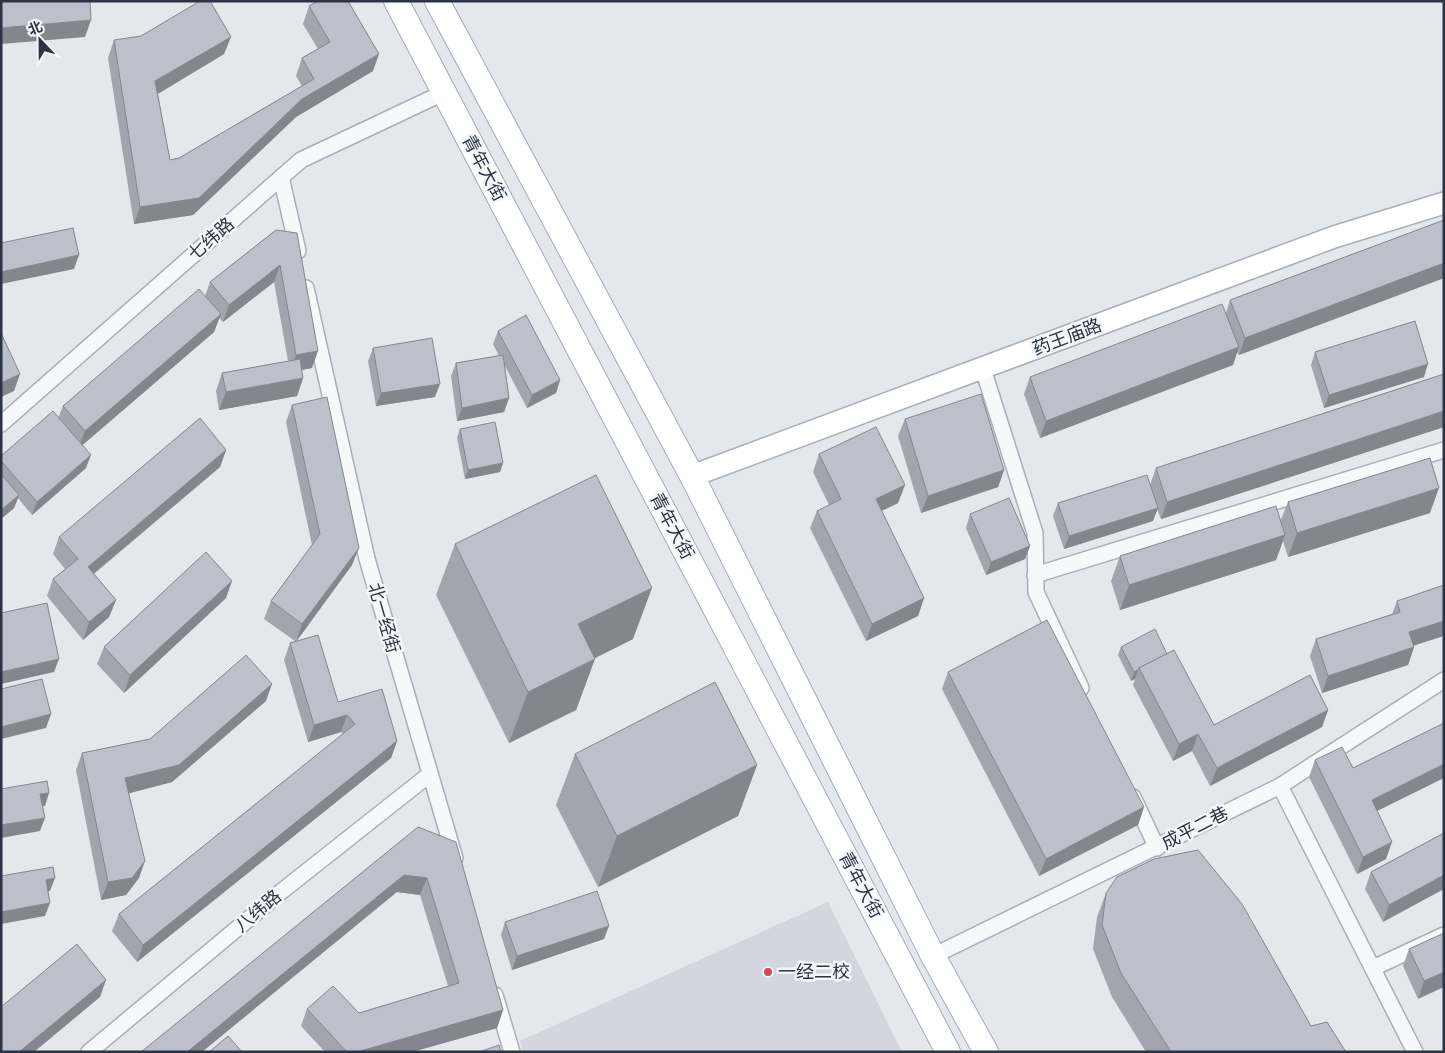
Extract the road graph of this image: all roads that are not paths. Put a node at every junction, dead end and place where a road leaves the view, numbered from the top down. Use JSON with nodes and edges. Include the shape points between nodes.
{"nodes":[{"id":1,"x":396,"y":1,"type":"edge"},
{"id":2,"x":437,"y":1,"type":"edge"},
{"id":3,"x":444,"y":92,"type":"junction"},
{"id":4,"x":281,"y":177,"type":"junction"},
{"id":5,"x":1444,"y":203,"type":"edge"},
{"id":6,"x":983,"y":369,"type":"junction"},
{"id":7,"x":1,"y":424,"type":"edge"},
{"id":8,"x":1444,"y":450,"type":"edge"},
{"id":9,"x":692,"y":476,"type":"junction"},
{"id":10,"x":1035,"y":575,"type":"junction"},
{"id":11,"x":1444,"y":680,"type":"edge"},
{"id":12,"x":1086,"y":698,"type":"edge"},
{"id":13,"x":430,"y":774,"type":"junction"},
{"id":14,"x":1128,"y":786,"type":"edge"},
{"id":15,"x":1280,"y":786,"type":"junction"},
{"id":16,"x":1157,"y":848,"type":"junction"},
{"id":17,"x":458,"y":870,"type":"edge"},
{"id":18,"x":1444,"y":935,"type":"edge"},
{"id":19,"x":933,"y":956,"type":"junction"},
{"id":20,"x":1373,"y":968,"type":"junction"},
{"id":21,"x":492,"y":985,"type":"edge"},
{"id":22,"x":89,"y":1052,"type":"edge"},
{"id":23,"x":512,"y":1052,"type":"edge"},
{"id":24,"x":948,"y":1052,"type":"edge"},
{"id":25,"x":986,"y":1052,"type":"edge"},
{"id":26,"x":1415,"y":1052,"type":"edge"}],
"edges":[{"from":1,"to":3,"type":"main road","name":"青年大街"},
{"from":2,"to":9,"type":"main road","name":"青年大街"},
{"from":3,"to":4,"type":"street","name":"七纬路","via":[[301,160]]},
{"from":3,"to":24,"type":"main road","name":"青年大街"},
{"from":4,"to":7,"type":"street","name":"七纬路"},
{"from":4,"to":13,"type":"street","name":"北一经街","via":[[367,559]]},
{"from":5,"to":6,"type":"street","name":"药王庙路","via":[[1334,237]]},
{"from":6,"to":9,"type":"street","name":"药王庙路"},
{"from":6,"to":10,"type":"street","via":[[1035,534]]},
{"from":8,"to":10,"type":"street"},
{"from":9,"to":19,"type":"main road","name":"青年大街"},
{"from":10,"to":12,"type":"street","via":[[1036,592]]},
{"from":11,"to":15,"type":"street","name":"成平二巷"},
{"from":13,"to":17,"type":"street","name":"北一经街"},
{"from":13,"to":22,"type":"street","name":"八纬路","via":[[282,891]]},
{"from":14,"to":16,"type":"street"},
{"from":15,"to":16,"type":"street","name":"成平二巷"},
{"from":15,"to":20,"type":"street"},
{"from":16,"to":19,"type":"street","name":"成平二巷"},
{"from":18,"to":20,"type":"street"},
{"from":19,"to":25,"type":"main road","name":"青年大街"},
{"from":20,"to":26,"type":"street"},
{"from":21,"to":23,"type":"street"}]}
